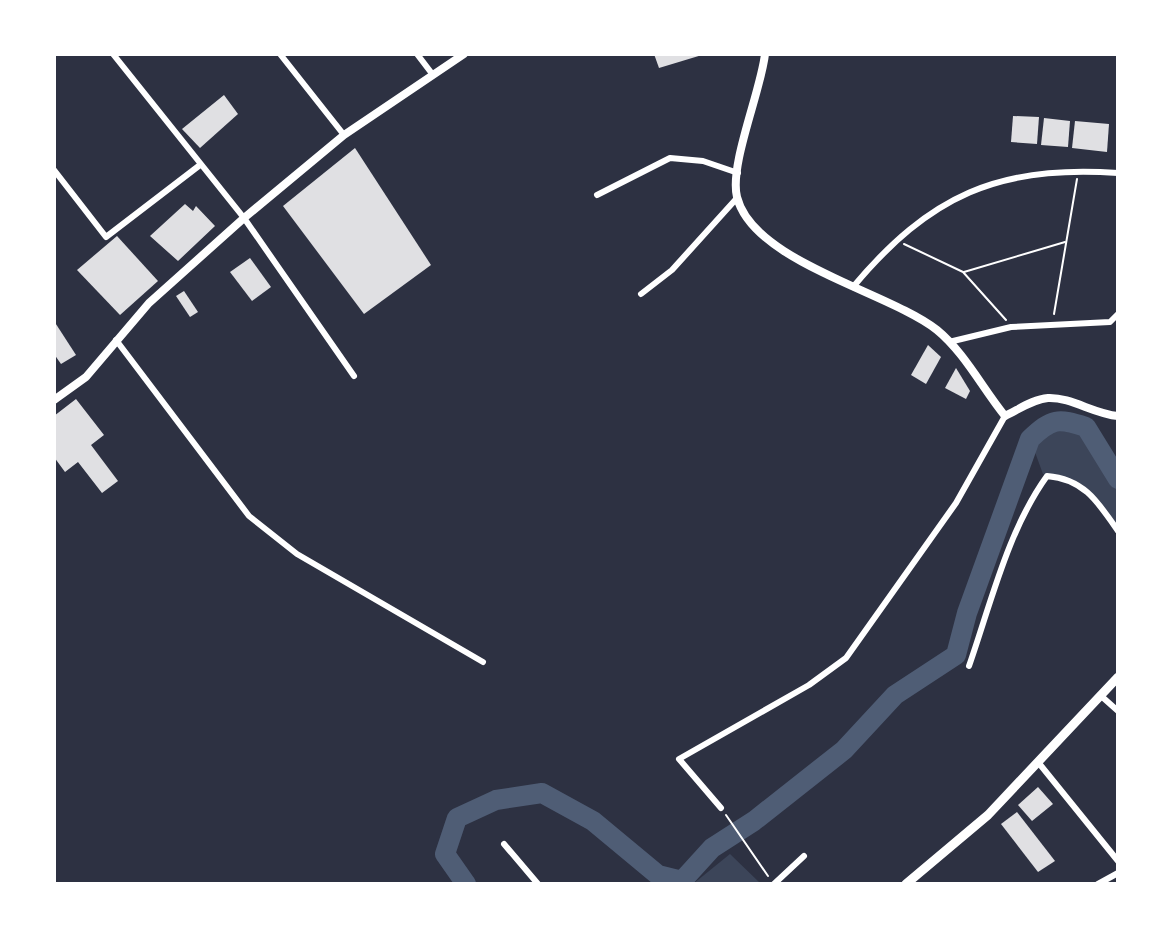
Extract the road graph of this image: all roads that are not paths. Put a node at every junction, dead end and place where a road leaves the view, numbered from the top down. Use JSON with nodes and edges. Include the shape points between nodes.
{"nodes":[{"id":1,"x":113,"y":54,"type":"edge"},
{"id":2,"x":280,"y":54,"type":"edge"},
{"id":3,"x":417,"y":54,"type":"edge"},
{"id":4,"x":464,"y":54,"type":"edge"},
{"id":5,"x":765,"y":54,"type":"edge"},
{"id":6,"x":433,"y":75,"type":"junction"},
{"id":7,"x":344,"y":135,"type":"junction"},
{"id":8,"x":200,"y":165,"type":"junction"},
{"id":9,"x":54,"y":170,"type":"edge"},
{"id":10,"x":738,"y":173,"type":"junction"},
{"id":11,"x":1118,"y":173,"type":"edge"},
{"id":12,"x":597,"y":195,"type":"dead end"},
{"id":13,"x":737,"y":198,"type":"junction"},
{"id":14,"x":244,"y":218,"type":"junction"},
{"id":15,"x":853,"y":287,"type":"junction"},
{"id":16,"x":641,"y":294,"type":"dead end"},
{"id":17,"x":1118,"y":314,"type":"edge"},
{"id":18,"x":116,"y":340,"type":"junction"},
{"id":19,"x":949,"y":342,"type":"junction"},
{"id":20,"x":354,"y":376,"type":"dead end"},
{"id":21,"x":54,"y":400,"type":"edge"},
{"id":22,"x":1005,"y":416,"type":"junction"},
{"id":23,"x":1118,"y":416,"type":"edge"},
{"id":24,"x":1118,"y":531,"type":"edge"},
{"id":25,"x":483,"y":662,"type":"dead end"},
{"id":26,"x":969,"y":666,"type":"dead end"},
{"id":27,"x":1118,"y":677,"type":"edge"},
{"id":28,"x":1099,"y":695,"type":"junction"},
{"id":29,"x":1118,"y":711,"type":"edge"},
{"id":30,"x":1038,"y":762,"type":"junction"},
{"id":31,"x":721,"y":808,"type":"road end"},
{"id":32,"x":504,"y":844,"type":"dead end"},
{"id":33,"x":804,"y":856,"type":"dead end"},
{"id":34,"x":1118,"y":861,"type":"edge"},
{"id":35,"x":1118,"y":873,"type":"edge"},
{"id":36,"x":538,"y":884,"type":"edge"},
{"id":37,"x":773,"y":884,"type":"edge"},
{"id":38,"x":906,"y":884,"type":"edge"},
{"id":39,"x":1098,"y":884,"type":"edge"}],
"edges":[{"from":1,"to":8,"type":"street"},
{"from":2,"to":7,"type":"street"},
{"from":3,"to":6,"type":"street"},
{"from":4,"to":6,"type":"street"},
{"from":5,"to":10,"type":"street"},
{"from":6,"to":7,"type":"street"},
{"from":7,"to":14,"type":"street"},
{"from":8,"to":9,"type":"street","via":[[106,237]]},
{"from":8,"to":14,"type":"street"},
{"from":10,"to":12,"type":"street","via":[[703,161],[670,158]]},
{"from":10,"to":13,"type":"street"},
{"from":11,"to":15,"type":"street","via":[[1079,170],[993,182],[932,211],[896,240]]},
{"from":13,"to":15,"type":"street","via":[[766,236]]},
{"from":13,"to":16,"type":"street","via":[[672,270]]},
{"from":14,"to":18,"type":"street","via":[[149,303]]},
{"from":14,"to":20,"type":"street"},
{"from":15,"to":19,"type":"street","via":[[920,320]]},
{"from":17,"to":19,"type":"street","via":[[1110,322],[1011,327]]},
{"from":18,"to":21,"type":"street","via":[[86,377]]},
{"from":18,"to":25,"type":"street","via":[[249,516],[297,554]]},
{"from":19,"to":22,"type":"street"},
{"from":22,"to":23,"type":"street","via":[[1045,398]]},
{"from":22,"to":31,"type":"street","via":[[956,503],[846,658],[679,759]]},
{"from":24,"to":26,"type":"street","via":[[1097,500],[1068,477],[1047,476],[1007,555]]},
{"from":27,"to":28,"type":"main road"},
{"from":28,"to":29,"type":"street"},
{"from":28,"to":30,"type":"main road"},
{"from":30,"to":34,"type":"street"},
{"from":30,"to":38,"type":"main road","via":[[988,815]]},
{"from":32,"to":36,"type":"street"},
{"from":33,"to":37,"type":"street"},
{"from":35,"to":39,"type":"street"}]}
